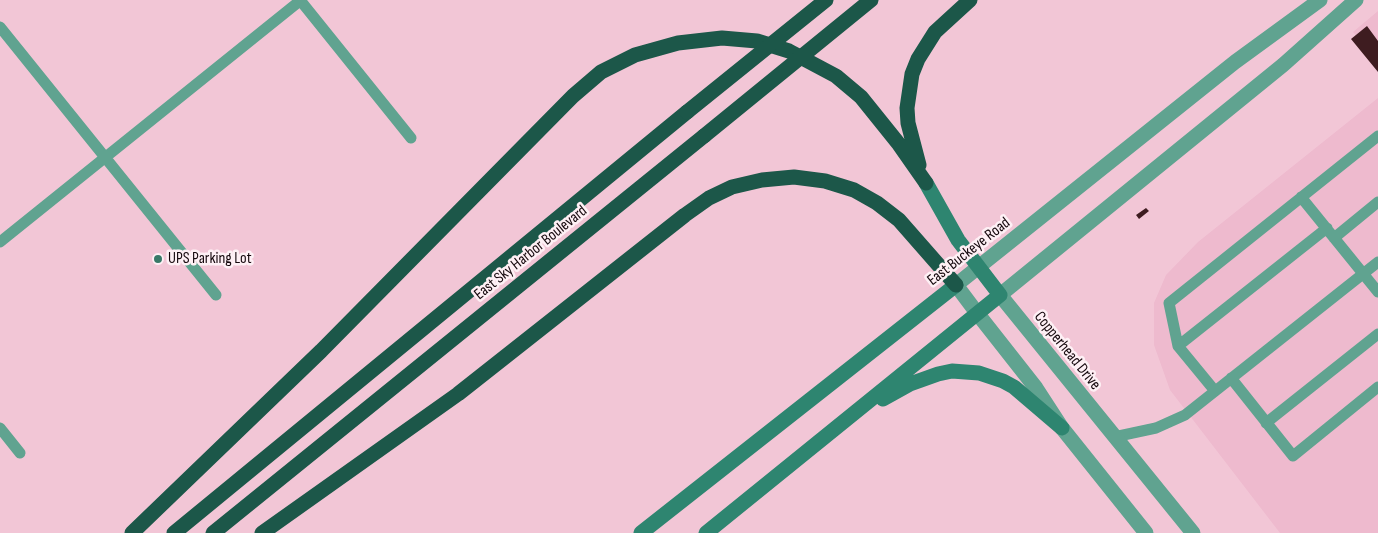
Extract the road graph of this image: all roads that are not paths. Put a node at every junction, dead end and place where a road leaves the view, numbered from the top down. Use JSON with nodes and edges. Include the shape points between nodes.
{"nodes":[{"id":1,"x":300,"y":0,"type":"edge"},
{"id":2,"x":826,"y":0,"type":"edge"},
{"id":3,"x":871,"y":0,"type":"edge"},
{"id":4,"x":970,"y":0,"type":"edge"},
{"id":5,"x":1320,"y":0,"type":"edge"},
{"id":6,"x":1356,"y":0,"type":"edge"},
{"id":7,"x":0,"y":27,"type":"edge"},
{"id":8,"x":1378,"y":136,"type":"edge"},
{"id":9,"x":411,"y":138,"type":"dead end"},
{"id":10,"x":105,"y":158,"type":"junction"},
{"id":11,"x":926,"y":182,"type":"junction"},
{"id":12,"x":1302,"y":197,"type":"junction"},
{"id":13,"x":1378,"y":202,"type":"edge"},
{"id":14,"x":1326,"y":228,"type":"junction"},
{"id":15,"x":1334,"y":238,"type":"junction"},
{"id":16,"x":0,"y":242,"type":"edge"},
{"id":17,"x":1378,"y":262,"type":"edge"},
{"id":18,"x":978,"y":267,"type":"junction"},
{"id":19,"x":1363,"y":274,"type":"junction"},
{"id":20,"x":956,"y":285,"type":"junction"},
{"id":21,"x":1378,"y":292,"type":"edge"},
{"id":22,"x":216,"y":295,"type":"dead end"},
{"id":23,"x":1000,"y":295,"type":"junction"},
{"id":24,"x":978,"y":313,"type":"junction"},
{"id":25,"x":1378,"y":334,"type":"edge"},
{"id":26,"x":1178,"y":346,"type":"junction"},
{"id":27,"x":1231,"y":378,"type":"junction"},
{"id":28,"x":1378,"y":388,"type":"edge"},
{"id":29,"x":1215,"y":392,"type":"junction"},
{"id":30,"x":850,"y":416,"type":"junction"},
{"id":31,"x":1266,"y":423,"type":"junction"},
{"id":32,"x":0,"y":428,"type":"edge"},
{"id":33,"x":1062,"y":428,"type":"junction"},
{"id":34,"x":1114,"y":437,"type":"junction"},
{"id":35,"x":20,"y":453,"type":"dead end"},
{"id":36,"x":132,"y":533,"type":"edge"},
{"id":37,"x":174,"y":533,"type":"edge"},
{"id":38,"x":213,"y":533,"type":"edge"},
{"id":39,"x":262,"y":533,"type":"edge"},
{"id":40,"x":641,"y":533,"type":"edge"},
{"id":41,"x":706,"y":533,"type":"edge"},
{"id":42,"x":1146,"y":533,"type":"edge"},
{"id":43,"x":1193,"y":533,"type":"edge"}],
"edges":[{"from":1,"to":9,"type":"lane"},
{"from":1,"to":10,"type":"lane"},
{"from":2,"to":37,"type":"highway","name":"East Sky Harbor Boulevard","bridge":true},
{"from":3,"to":38,"type":"highway","name":"East Sky Harbor Boulevard","bridge":true},
{"from":4,"to":11,"type":"highway","via":[[935,32],[912,74],[908,123]]},
{"from":5,"to":18,"type":"street","name":"East Buckeye Road","via":[[1235,62]]},
{"from":6,"to":23,"type":"street","via":[[1277,70]]},
{"from":7,"to":10,"type":"lane"},
{"from":8,"to":12,"type":"lane"},
{"from":10,"to":16,"type":"lane"},
{"from":10,"to":22,"type":"lane"},
{"from":11,"to":18,"type":"main road","name":"Copperhead Drive","via":[[958,240]]},
{"from":11,"to":36,"type":"highway","via":[[861,97],[836,76],[789,51],[757,41],[722,38],[678,43],[634,55],[601,72],[573,96],[321,351]]},
{"from":12,"to":14,"type":"lane"},
{"from":12,"to":26,"type":"lane","via":[[1169,303]]},
{"from":13,"to":15,"type":"lane"},
{"from":14,"to":15,"type":"lane"},
{"from":14,"to":26,"type":"lane"},
{"from":15,"to":19,"type":"lane"},
{"from":17,"to":19,"type":"lane"},
{"from":18,"to":20,"type":"street","name":"East Buckeye Road"},
{"from":18,"to":23,"type":"main road","name":"Copperhead Drive"},
{"from":19,"to":21,"type":"lane"},
{"from":19,"to":27,"type":"lane"},
{"from":20,"to":24,"type":"street"},
{"from":20,"to":39,"type":"highway","via":[[899,220],[854,190],[825,181],[794,177],[732,187],[685,215],[458,394]]},
{"from":20,"to":40,"type":"main road","name":"East Buckeye Road"},
{"from":23,"to":24,"type":"main road"},
{"from":23,"to":34,"type":"street","name":"Copperhead Drive"},
{"from":24,"to":30,"type":"main road"},
{"from":24,"to":33,"type":"street","via":[[1036,388]]},
{"from":25,"to":31,"type":"lane"},
{"from":26,"to":29,"type":"lane"},
{"from":27,"to":29,"type":"lane"},
{"from":27,"to":31,"type":"lane"},
{"from":28,"to":31,"type":"lane","via":[[1292,456]]},
{"from":29,"to":34,"type":"lane","via":[[1185,415],[1156,428]]},
{"from":30,"to":33,"type":"main road","via":[[924,378],[964,371],[991,376],[1014,387]]},
{"from":30,"to":41,"type":"main road"},
{"from":32,"to":35,"type":"lane"},
{"from":33,"to":42,"type":"street"},
{"from":34,"to":43,"type":"street","name":"Copperhead Drive"}]}
